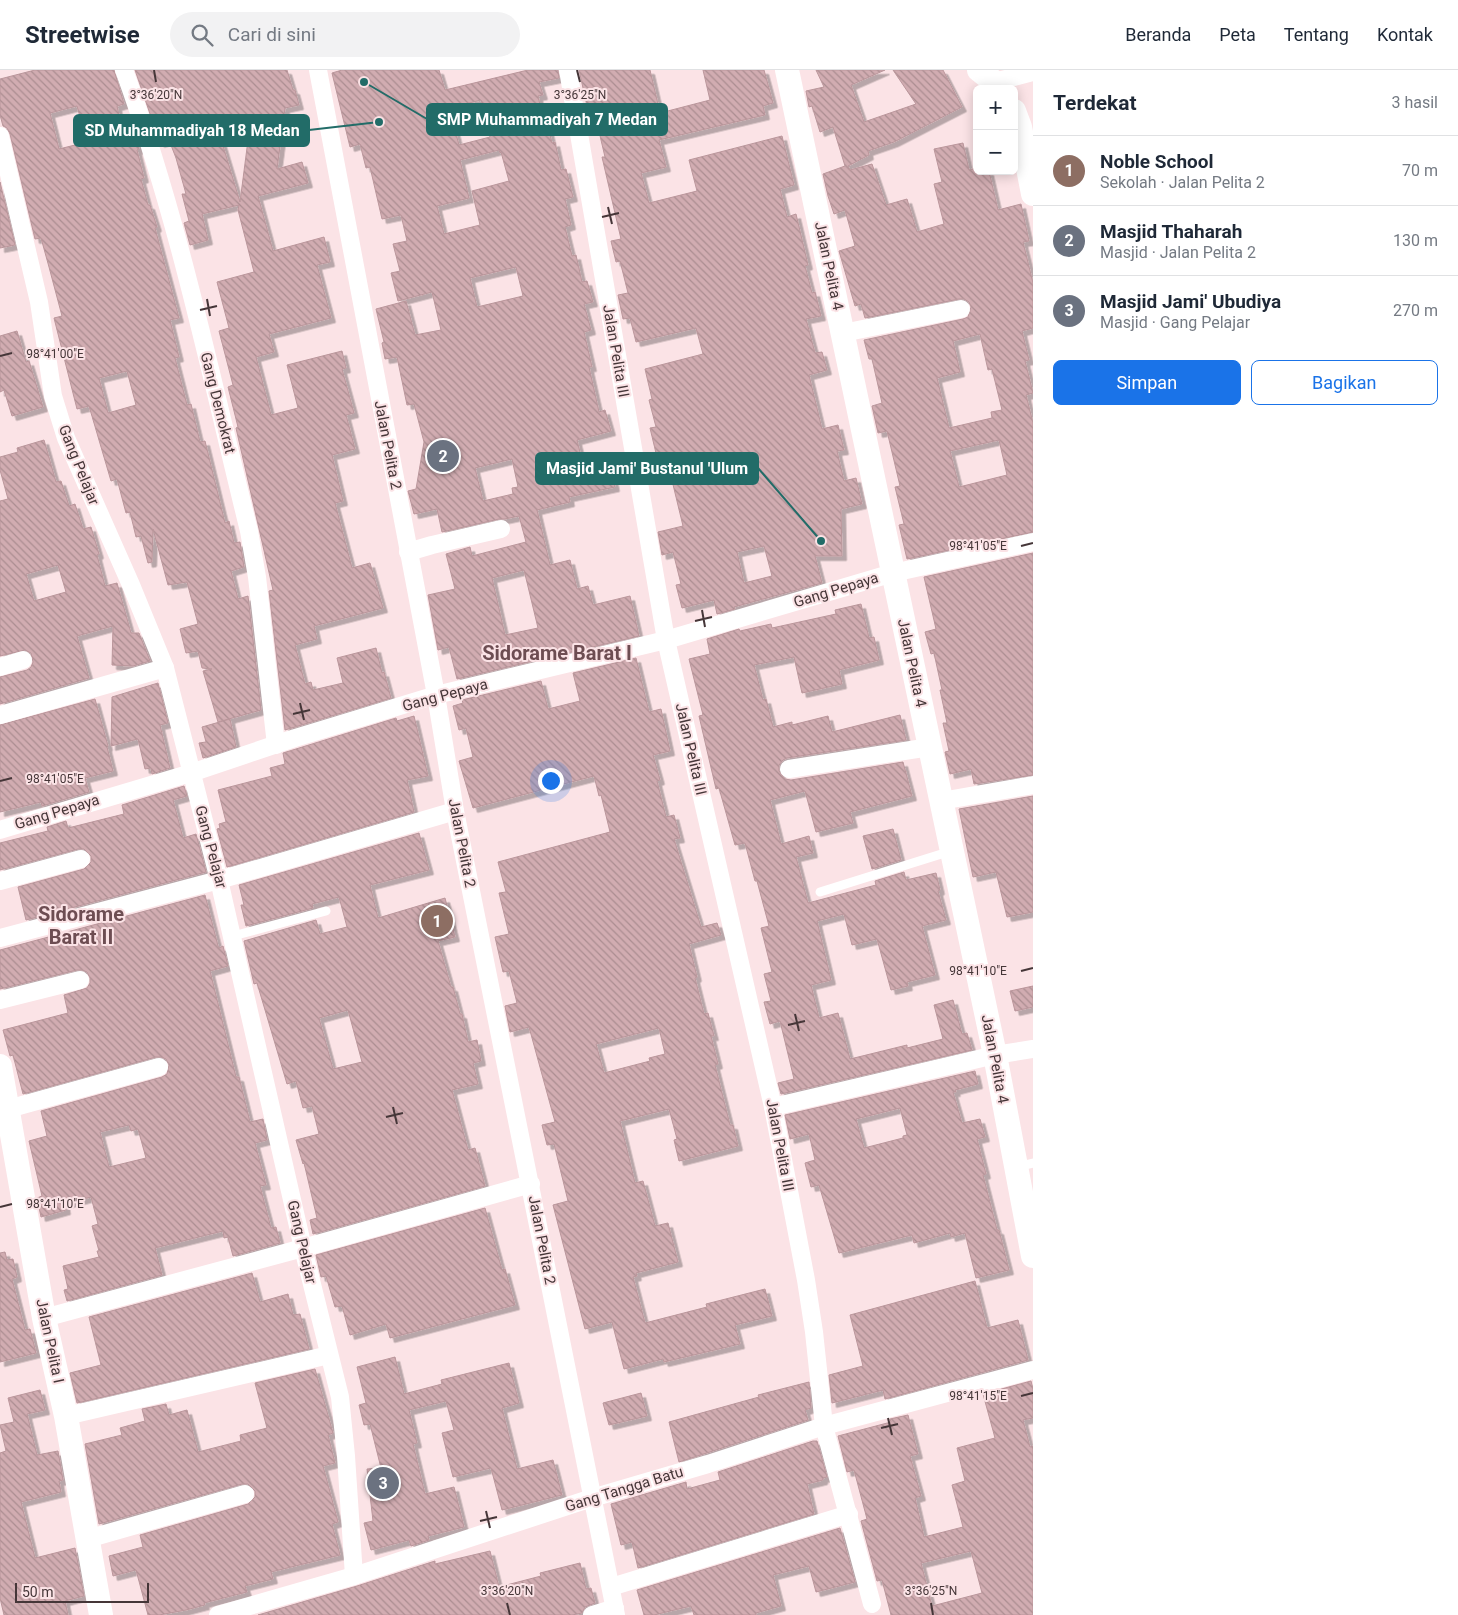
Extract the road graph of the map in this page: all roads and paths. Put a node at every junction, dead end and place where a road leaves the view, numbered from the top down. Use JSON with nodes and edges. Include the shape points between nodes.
{"nodes":[{"id":1,"x":124,"y":70,"type":"edge"},
{"id":2,"x":318,"y":70,"type":"edge"},
{"id":3,"x":568,"y":70,"type":"edge"},
{"id":4,"x":787,"y":70,"type":"edge"},
{"id":5,"x":1033,"y":72,"type":"edge"},
{"id":6,"x":991,"y":80,"type":"edge"},
{"id":7,"x":1018,"y":122,"type":"edge"},
{"id":8,"x":0,"y":136,"type":"edge"},
{"id":9,"x":1033,"y":194,"type":"edge"},
{"id":10,"x":961,"y":309,"type":"dead end"},
{"id":11,"x":843,"y":333,"type":"junction"},
{"id":12,"x":501,"y":529,"type":"dead end"},
{"id":13,"x":1033,"y":542,"type":"edge"},
{"id":14,"x":408,"y":552,"type":"junction"},
{"id":15,"x":893,"y":573,"type":"junction"},
{"id":16,"x":666,"y":640,"type":"junction"},
{"id":17,"x":23,"y":660,"type":"dead end"},
{"id":18,"x":0,"y":667,"type":"edge"},
{"id":19,"x":165,"y":668,"type":"junction"},
{"id":20,"x":436,"y":695,"type":"junction"},
{"id":21,"x":0,"y":715,"type":"edge"},
{"id":22,"x":276,"y":744,"type":"junction"},
{"id":23,"x":930,"y":747,"type":"junction"},
{"id":24,"x":789,"y":769,"type":"dead end"},
{"id":25,"x":191,"y":773,"type":"junction"},
{"id":26,"x":1033,"y":785,"type":"edge"},
{"id":27,"x":941,"y":801,"type":"junction"},
{"id":28,"x":455,"y":811,"type":"junction"},
{"id":29,"x":0,"y":830,"type":"edge"},
{"id":30,"x":952,"y":850,"type":"junction"},
{"id":31,"x":81,"y":859,"type":"dead end"},
{"id":32,"x":219,"y":880,"type":"junction"},
{"id":33,"x":0,"y":881,"type":"edge"},
{"id":34,"x":820,"y":892,"type":"dead end"},
{"id":35,"x":326,"y":911,"type":"dead end"},
{"id":36,"x":233,"y":936,"type":"junction"},
{"id":37,"x":0,"y":938,"type":"edge"},
{"id":38,"x":80,"y":980,"type":"dead end"},
{"id":39,"x":0,"y":1000,"type":"edge"},
{"id":40,"x":1033,"y":1049,"type":"edge"},
{"id":41,"x":995,"y":1056,"type":"junction"},
{"id":42,"x":0,"y":1066,"type":"edge"},
{"id":43,"x":159,"y":1067,"type":"dead end"},
{"id":44,"x":773,"y":1107,"type":"junction"},
{"id":45,"x":8,"y":1109,"type":"junction"},
{"id":46,"x":1025,"y":1165,"type":"edge"},
{"id":47,"x":531,"y":1184,"type":"junction"},
{"id":48,"x":1032,"y":1242,"type":"edge"},
{"id":49,"x":303,"y":1248,"type":"junction"},
{"id":50,"x":44,"y":1318,"type":"junction"},
{"id":51,"x":330,"y":1356,"type":"junction"},
{"id":52,"x":1033,"y":1370,"type":"edge"},
{"id":53,"x":66,"y":1416,"type":"junction"},
{"id":54,"x":824,"y":1426,"type":"junction"},
{"id":55,"x":245,"y":1494,"type":"dead end"},
{"id":56,"x":592,"y":1498,"type":"junction"},
{"id":57,"x":849,"y":1514,"type":"junction"},
{"id":58,"x":87,"y":1539,"type":"junction"},
{"id":59,"x":354,"y":1576,"type":"junction"},
{"id":60,"x":611,"y":1588,"type":"junction"},
{"id":61,"x":872,"y":1604,"type":"dead end"},
{"id":62,"x":616,"y":1612,"type":"edge"},
{"id":63,"x":101,"y":1615,"type":"edge"},
{"id":64,"x":218,"y":1615,"type":"edge"},
{"id":65,"x":592,"y":1615,"type":"edge"}],
"edges":[{"from":1,"to":22,"type":"street","name":"Gang Demokrat","via":[[164,189],[249,532]]},
{"from":2,"to":14,"type":"street","name":"Jalan Pelita 2"},
{"from":3,"to":16,"type":"street","name":"Jalan Pelita III"},
{"from":4,"to":11,"type":"street","name":"Jalan Pelita 4"},
{"from":5,"to":6,"type":"street"},
{"from":7,"to":9,"type":"street"},
{"from":8,"to":19,"type":"street","name":"Gang Pelajar","via":[[40,302],[53,396],[66,438]]},
{"from":10,"to":11,"type":"street"},
{"from":11,"to":15,"type":"street","name":"Jalan Pelita 4"},
{"from":12,"to":14,"type":"street"},
{"from":13,"to":15,"type":"street","name":"Gang Pepaya"},
{"from":14,"to":20,"type":"street","name":"Jalan Pelita 2"},
{"from":15,"to":16,"type":"street","name":"Gang Pepaya"},
{"from":15,"to":23,"type":"street","name":"Jalan Pelita 4"},
{"from":16,"to":20,"type":"street","name":"Gang Pepaya"},
{"from":16,"to":44,"type":"street","name":"Jalan Pelita III"},
{"from":17,"to":18,"type":"street"},
{"from":19,"to":21,"type":"street"},
{"from":19,"to":25,"type":"street","name":"Gang Pelajar"},
{"from":20,"to":22,"type":"street","name":"Gang Pepaya"},
{"from":20,"to":28,"type":"street","name":"Jalan Pelita 2"},
{"from":22,"to":25,"type":"street","name":"Gang Pepaya"},
{"from":23,"to":24,"type":"street"},
{"from":23,"to":27,"type":"street","name":"Jalan Pelita 4"},
{"from":25,"to":29,"type":"street","name":"Gang Pepaya"},
{"from":25,"to":32,"type":"street","name":"Gang Pelajar"},
{"from":26,"to":27,"type":"street"},
{"from":27,"to":30,"type":"street","name":"Jalan Pelita 4"},
{"from":28,"to":32,"type":"street"},
{"from":28,"to":47,"type":"street","name":"Jalan Pelita 2"},
{"from":30,"to":34,"type":"lane"},
{"from":30,"to":41,"type":"street","name":"Jalan Pelita 4"},
{"from":31,"to":33,"type":"street"},
{"from":32,"to":36,"type":"street","name":"Gang Pelajar"},
{"from":32,"to":37,"type":"street"},
{"from":35,"to":36,"type":"lane"},
{"from":36,"to":49,"type":"street","name":"Gang Pelajar"},
{"from":38,"to":39,"type":"street"},
{"from":40,"to":41,"type":"street"},
{"from":41,"to":44,"type":"street"},
{"from":41,"to":46,"type":"street","name":"Jalan Pelita 4"},
{"from":42,"to":45,"type":"street","name":"Jalan Pelita I"},
{"from":43,"to":45,"type":"street"},
{"from":44,"to":54,"type":"street","name":"Jalan Pelita III","via":[[806,1280]]},
{"from":45,"to":50,"type":"street","name":"Jalan Pelita I"},
{"from":46,"to":48,"type":"street","name":"Jalan Pelita 4"},
{"from":47,"to":49,"type":"street"},
{"from":47,"to":56,"type":"street","name":"Jalan Pelita 2"},
{"from":49,"to":50,"type":"street"},
{"from":49,"to":51,"type":"street","name":"Gang Pelajar"},
{"from":50,"to":53,"type":"street","name":"Jalan Pelita I"},
{"from":51,"to":53,"type":"street"},
{"from":51,"to":59,"type":"street","name":"Gang Pelajar","via":[[340,1398]]},
{"from":52,"to":54,"type":"street","name":"Gang Tangga Batu"},
{"from":53,"to":58,"type":"street","name":"Jalan Pelita I"},
{"from":54,"to":56,"type":"street","name":"Gang Tangga Batu"},
{"from":54,"to":57,"type":"street","name":"Jalan Pelita III"},
{"from":55,"to":58,"type":"street"},
{"from":56,"to":59,"type":"street","name":"Gang Tangga Batu"},
{"from":56,"to":60,"type":"street","name":"Jalan Pelita 2"},
{"from":57,"to":60,"type":"street"},
{"from":57,"to":61,"type":"street","name":"Jalan Pelita III"},
{"from":58,"to":63,"type":"street","name":"Jalan Pelita I"},
{"from":59,"to":64,"type":"street","name":"Gang Tangga Batu"},
{"from":60,"to":62,"type":"street","name":"Jalan Pelita 2"},
{"from":62,"to":65,"type":"street"}]}
